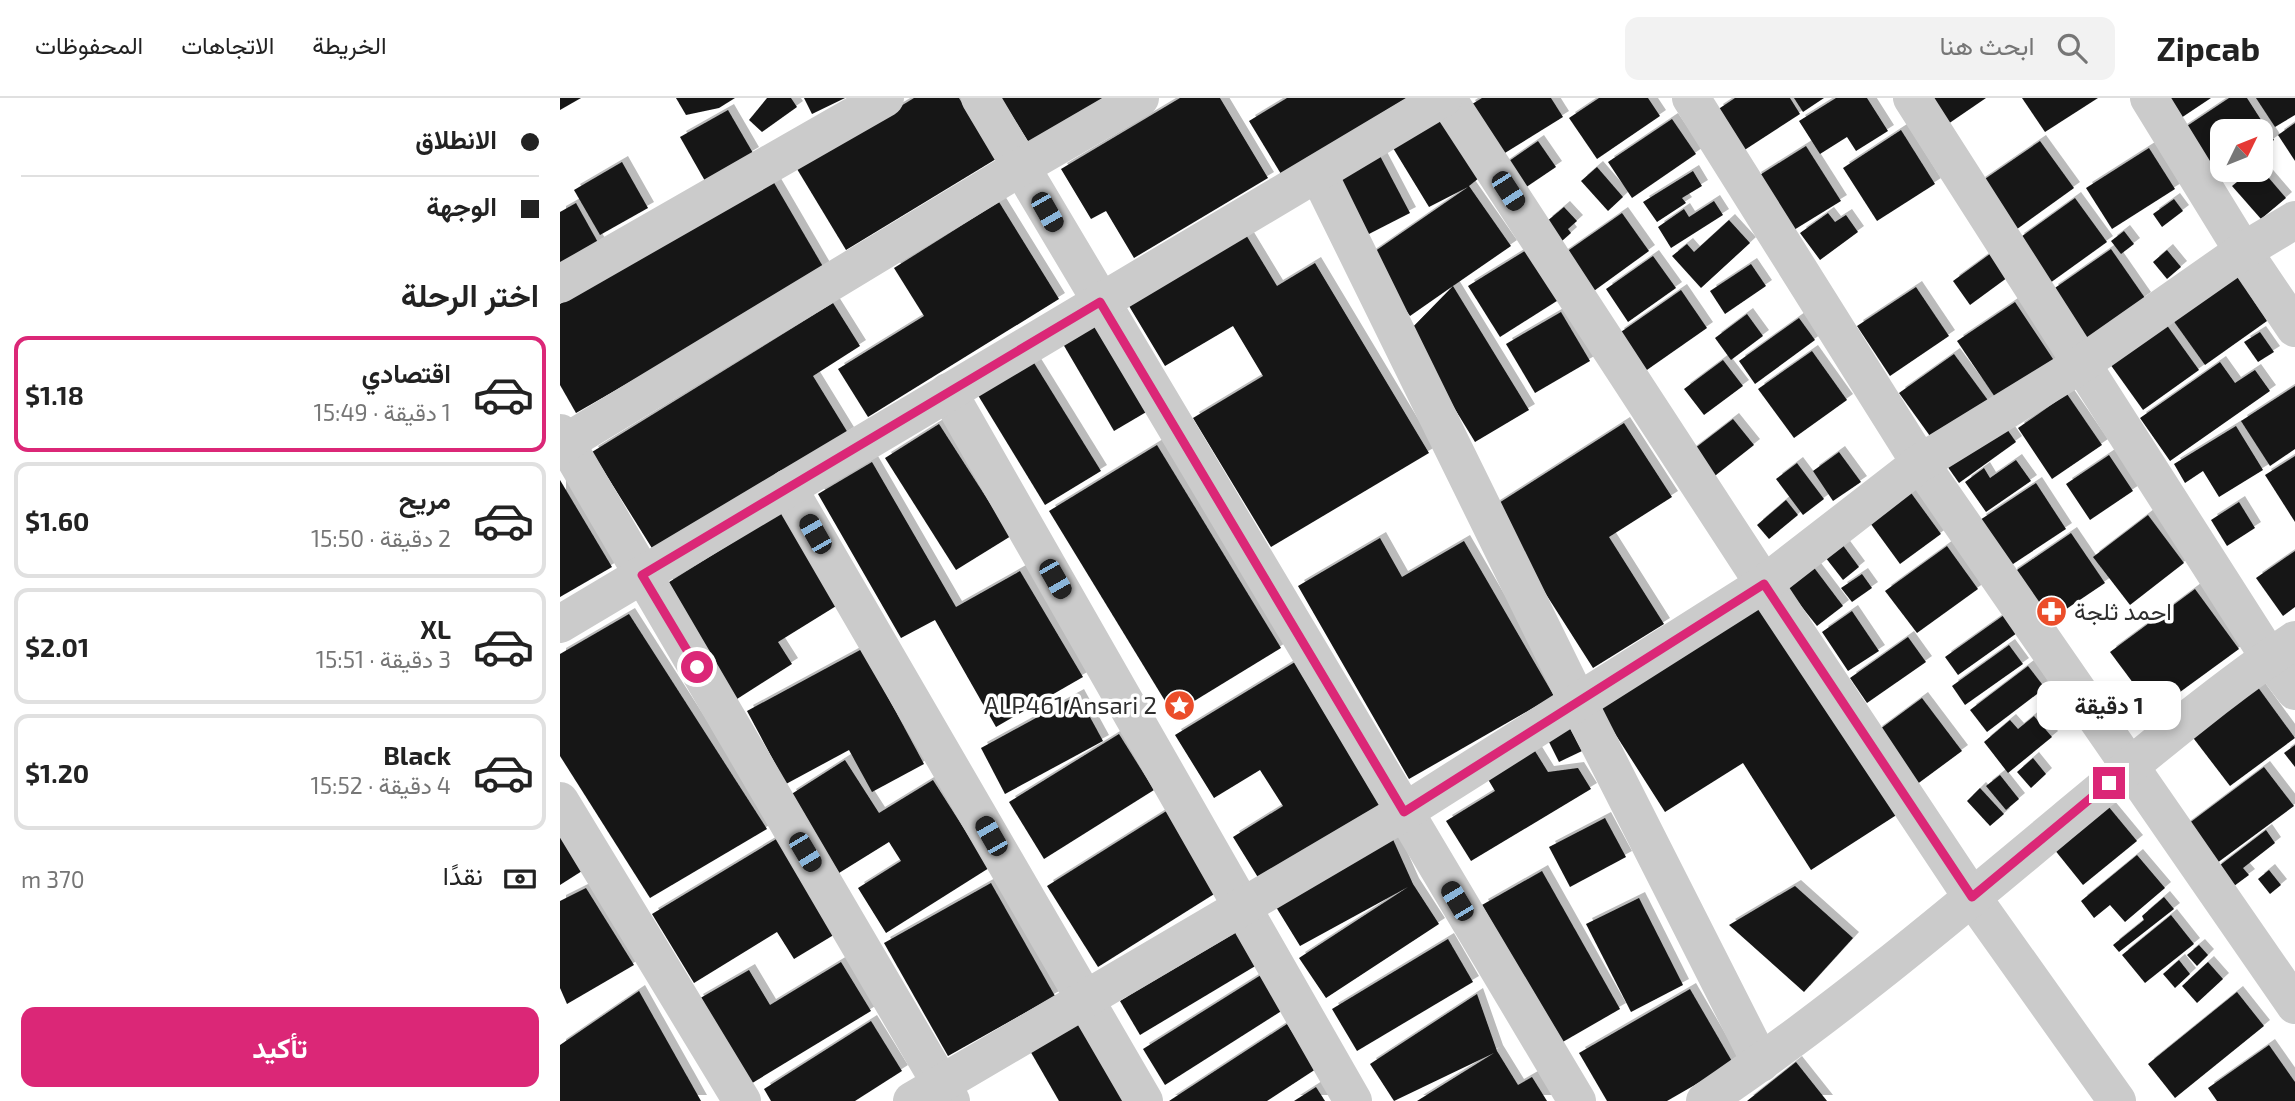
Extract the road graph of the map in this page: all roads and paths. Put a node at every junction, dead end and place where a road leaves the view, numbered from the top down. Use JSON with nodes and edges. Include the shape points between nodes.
{"nodes":[{"id":1,"x":885,"y":98,"type":"edge"},
{"id":2,"x":980,"y":98,"type":"edge"},
{"id":3,"x":1140,"y":98,"type":"edge"},
{"id":4,"x":1445,"y":98,"type":"edge"},
{"id":5,"x":1691,"y":98,"type":"edge"},
{"id":6,"x":1912,"y":98,"type":"edge"},
{"id":7,"x":2149,"y":98,"type":"edge"},
{"id":8,"x":1021,"y":167,"type":"junction"},
{"id":9,"x":1318,"y":173,"type":"junction"},
{"id":10,"x":2295,"y":220,"type":"edge"},
{"id":11,"x":2243,"y":251,"type":"junction"},
{"id":12,"x":560,"y":284,"type":"edge"},
{"id":13,"x":1100,"y":302,"type":"junction"},
{"id":14,"x":2295,"y":328,"type":"edge"},
{"id":15,"x":2083,"y":363,"type":"junction"},
{"id":16,"x":948,"y":392,"type":"junction"},
{"id":17,"x":562,"y":441,"type":"edge"},
{"id":18,"x":1920,"y":463,"type":"junction"},
{"id":19,"x":788,"y":488,"type":"junction"},
{"id":20,"x":642,"y":575,"type":"junction"},
{"id":21,"x":1764,"y":584,"type":"junction"},
{"id":22,"x":560,"y":624,"type":"edge"},
{"id":23,"x":2282,"y":648,"type":"edge"},
{"id":24,"x":2295,"y":691,"type":"edge"},
{"id":25,"x":1578,"y":702,"type":"junction"},
{"id":26,"x":2128,"y":767,"type":"junction"},
{"id":27,"x":560,"y":801,"type":"edge"},
{"id":28,"x":1404,"y":812,"type":"junction"},
{"id":29,"x":1972,"y":897,"type":"junction"},
{"id":30,"x":1242,"y":907,"type":"junction"},
{"id":31,"x":1085,"y":999,"type":"junction"},
{"id":32,"x":2295,"y":1005,"type":"edge"},
{"id":33,"x":1761,"y":1063,"type":"junction"},
{"id":34,"x":935,"y":1095,"type":"edge"},
{"id":35,"x":741,"y":1101,"type":"edge"},
{"id":36,"x":1144,"y":1101,"type":"edge"},
{"id":37,"x":1353,"y":1101,"type":"edge"},
{"id":38,"x":1577,"y":1101,"type":"edge"},
{"id":39,"x":1705,"y":1101,"type":"edge"},
{"id":40,"x":2118,"y":1101,"type":"edge"}],
"edges":[{"from":1,"to":12,"type":"street"},
{"from":2,"to":8,"type":"street"},
{"from":3,"to":8,"type":"street"},
{"from":4,"to":9,"type":"street"},
{"from":4,"to":21,"type":"street"},
{"from":5,"to":18,"type":"street"},
{"from":6,"to":15,"type":"street"},
{"from":7,"to":11,"type":"street"},
{"from":8,"to":13,"type":"street"},
{"from":8,"to":17,"type":"street"},
{"from":9,"to":13,"type":"street"},
{"from":9,"to":25,"type":"street"},
{"from":10,"to":11,"type":"street"},
{"from":11,"to":14,"type":"street"},
{"from":11,"to":15,"type":"street"},
{"from":13,"to":16,"type":"street"},
{"from":13,"to":28,"type":"street"},
{"from":15,"to":18,"type":"street"},
{"from":15,"to":23,"type":"street"},
{"from":16,"to":19,"type":"street"},
{"from":16,"to":30,"type":"street"},
{"from":17,"to":20,"type":"street"},
{"from":18,"to":21,"type":"street"},
{"from":18,"to":26,"type":"street"},
{"from":19,"to":20,"type":"street"},
{"from":19,"to":31,"type":"street"},
{"from":20,"to":22,"type":"street"},
{"from":20,"to":34,"type":"street"},
{"from":21,"to":25,"type":"street"},
{"from":21,"to":29,"type":"street"},
{"from":23,"to":24,"type":"street"},
{"from":23,"to":26,"type":"street"},
{"from":25,"to":28,"type":"street"},
{"from":25,"to":33,"type":"street"},
{"from":26,"to":29,"type":"street"},
{"from":26,"to":32,"type":"street"},
{"from":27,"to":35,"type":"street"},
{"from":28,"to":30,"type":"street"},
{"from":28,"to":38,"type":"street"},
{"from":29,"to":33,"type":"street"},
{"from":29,"to":40,"type":"street"},
{"from":30,"to":31,"type":"street"},
{"from":30,"to":37,"type":"street"},
{"from":31,"to":34,"type":"street"},
{"from":31,"to":36,"type":"street"},
{"from":33,"to":39,"type":"street"}]}
